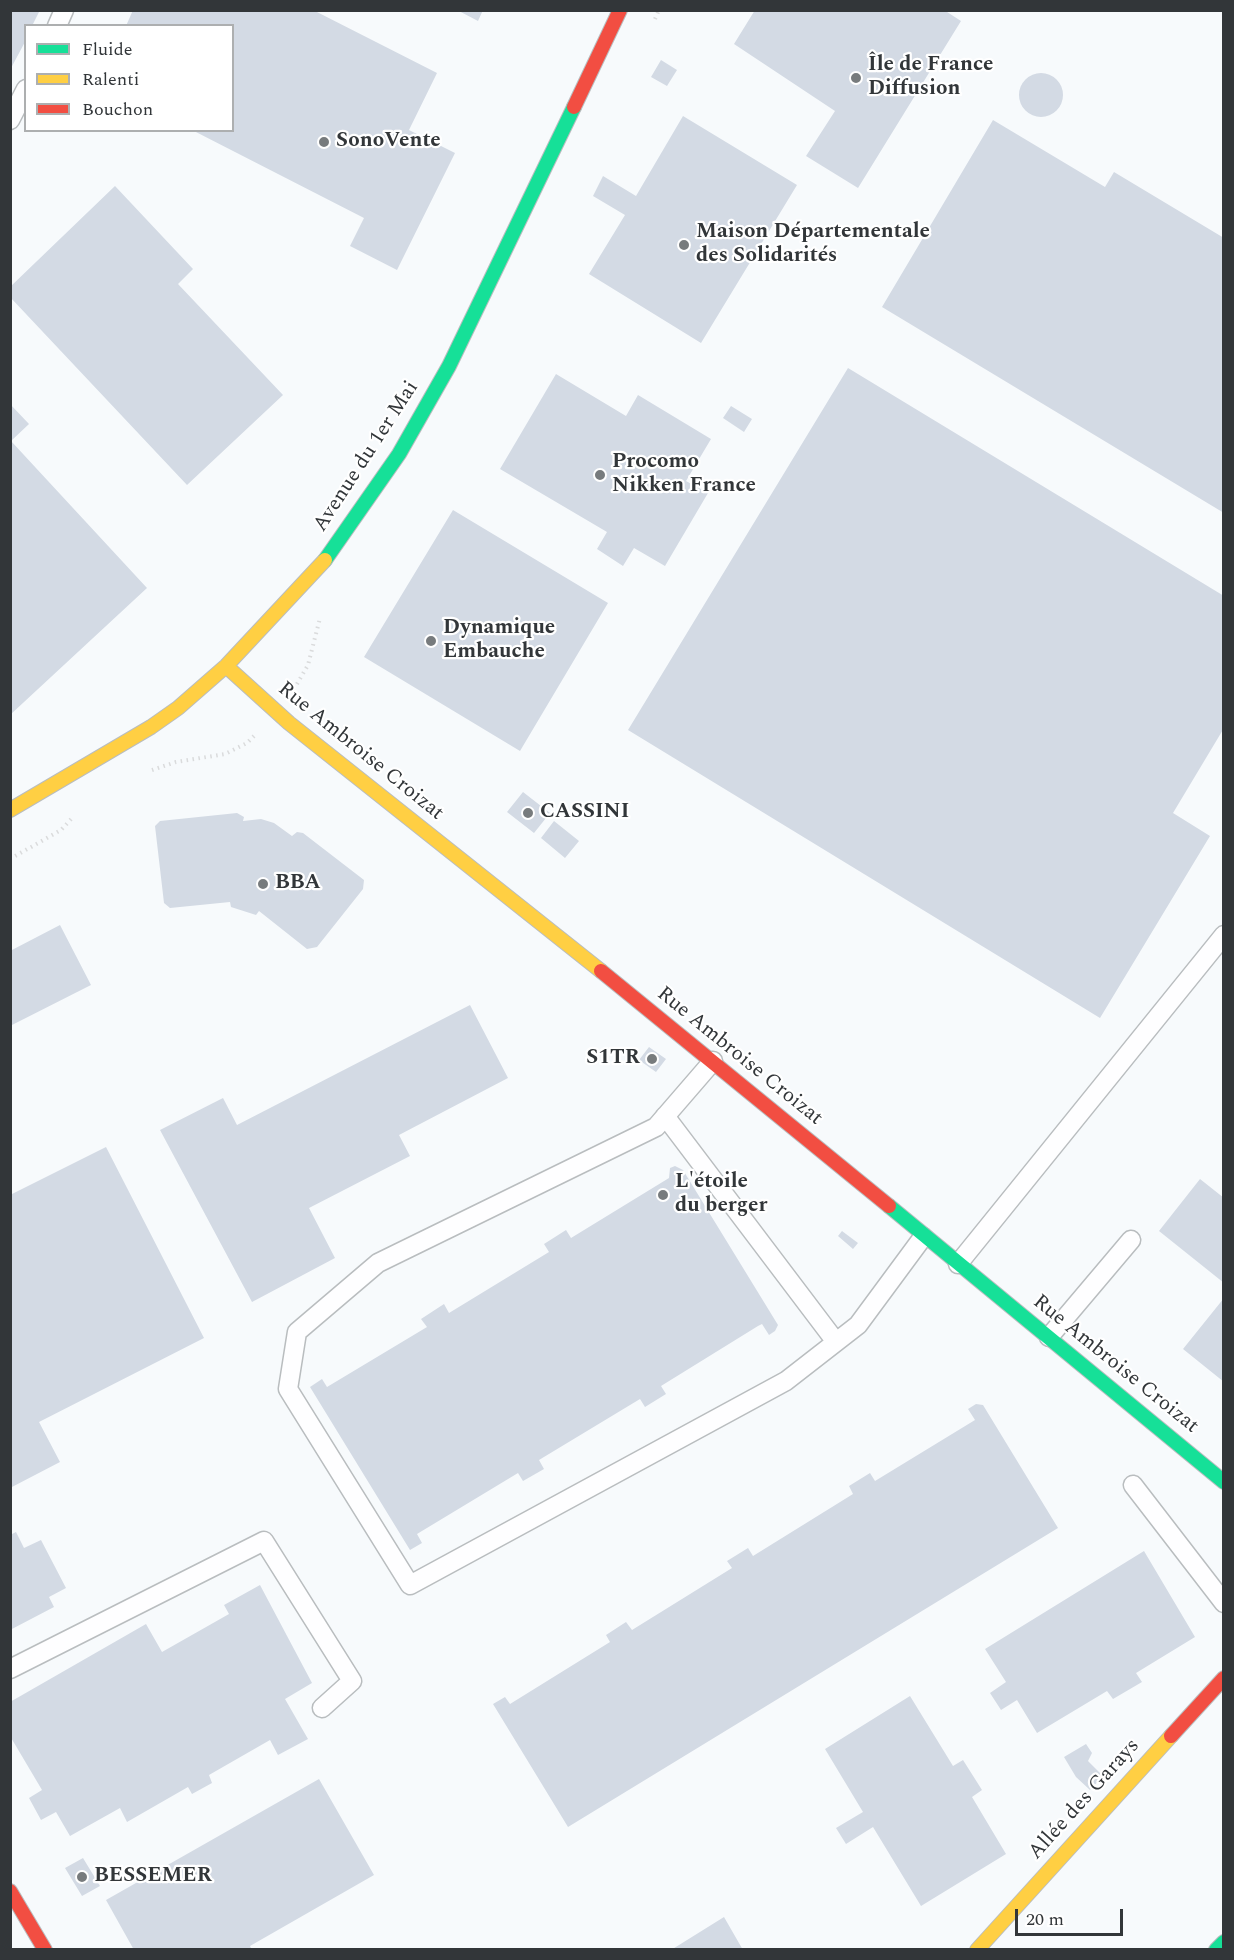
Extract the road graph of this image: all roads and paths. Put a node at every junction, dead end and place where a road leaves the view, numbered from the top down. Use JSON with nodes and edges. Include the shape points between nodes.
{"nodes":[{"id":1,"x":64,"y":10,"type":"edge"},
{"id":2,"x":620,"y":10,"type":"edge"},
{"id":3,"x":58,"y":24,"type":"edge"},
{"id":4,"x":24,"y":93,"type":"edge"},
{"id":5,"x":10,"y":120,"type":"edge"},
{"id":6,"x":225,"y":666,"type":"junction"},
{"id":7,"x":10,"y":810,"type":"edge"},
{"id":8,"x":1224,"y":935,"type":"edge"},
{"id":9,"x":713,"y":1061,"type":"junction"},
{"id":10,"x":665,"y":1116,"type":"junction"},
{"id":11,"x":923,"y":1237,"type":"junction"},
{"id":12,"x":1131,"y":1240,"type":"dead end"},
{"id":13,"x":958,"y":1264,"type":"junction"},
{"id":14,"x":1049,"y":1337,"type":"junction"},
{"id":15,"x":836,"y":1342,"type":"junction"},
{"id":16,"x":1224,"y":1482,"type":"edge"},
{"id":17,"x":1133,"y":1485,"type":"dead end"},
{"id":18,"x":1224,"y":1602,"type":"edge"},
{"id":19,"x":10,"y":1670,"type":"edge"},
{"id":20,"x":1224,"y":1678,"type":"edge"},
{"id":21,"x":322,"y":1708,"type":"dead end"},
{"id":22,"x":10,"y":1891,"type":"edge"},
{"id":23,"x":1224,"y":1942,"type":"edge"},
{"id":24,"x":45,"y":1950,"type":"edge"},
{"id":25,"x":977,"y":1950,"type":"edge"},
{"id":26,"x":1216,"y":1950,"type":"edge"}],
"edges":[{"from":1,"to":3,"type":"lane"},
{"from":2,"to":6,"type":"main road","name":"Avenue du 1er Mai","via":[[449,366],[399,454],[328,557]]},
{"from":4,"to":5,"type":"lane"},
{"from":6,"to":7,"type":"main road","name":"Avenue du 1er Mai","via":[[151,728]]},
{"from":6,"to":9,"type":"main road","name":"Rue Ambroise Croizat","via":[[289,723]]},
{"from":8,"to":13,"type":"lane"},
{"from":9,"to":10,"type":"lane"},
{"from":9,"to":11,"type":"main road","name":"Rue Ambroise Croizat"},
{"from":10,"to":15,"type":"lane"},
{"from":10,"to":15,"type":"lane","via":[[656,1126],[378,1263],[297,1332],[288,1389],[410,1585],[786,1381]]},
{"from":11,"to":13,"type":"main road","name":"Rue Ambroise Croizat"},
{"from":11,"to":15,"type":"lane","via":[[858,1325]]},
{"from":12,"to":14,"type":"lane"},
{"from":13,"to":14,"type":"main road","name":"Rue Ambroise Croizat"},
{"from":14,"to":16,"type":"main road","name":"Rue Ambroise Croizat"},
{"from":17,"to":18,"type":"lane"},
{"from":19,"to":21,"type":"lane","via":[[264,1541],[352,1681]]},
{"from":20,"to":25,"type":"main road","name":"Allée des Garays"},
{"from":22,"to":24,"type":"main road"},
{"from":23,"to":26,"type":"main road"}]}
